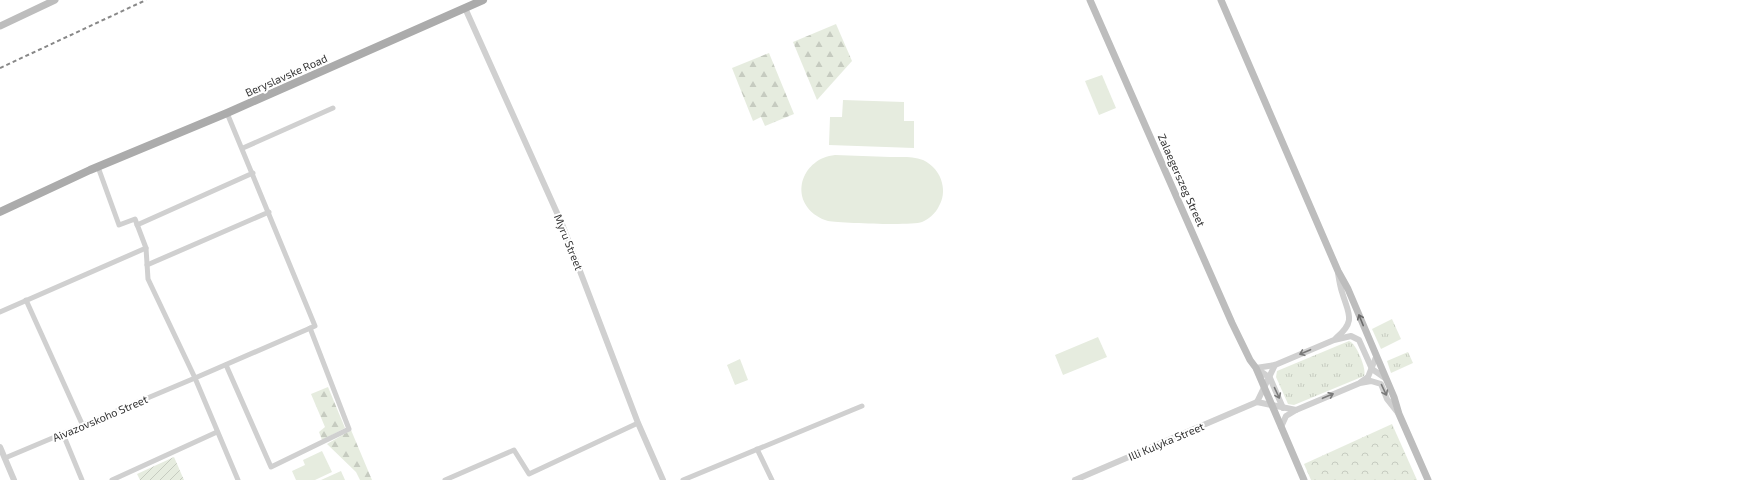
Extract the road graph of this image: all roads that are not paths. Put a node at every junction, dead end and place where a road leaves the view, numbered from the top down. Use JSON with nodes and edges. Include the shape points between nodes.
{"nodes":[{"id":1,"x":55,"y":0,"type":"edge"},
{"id":2,"x":483,"y":0,"type":"edge"},
{"id":3,"x":1090,"y":0,"type":"edge"},
{"id":4,"x":1221,"y":0,"type":"edge"},
{"id":5,"x":465,"y":8,"type":"junction"},
{"id":6,"x":0,"y":26,"type":"edge"},
{"id":7,"x":333,"y":108,"type":"dead end"},
{"id":8,"x":227,"y":113,"type":"junction"},
{"id":9,"x":243,"y":148,"type":"junction"},
{"id":10,"x":98,"y":167,"type":"junction"},
{"id":11,"x":253,"y":173,"type":"junction"},
{"id":12,"x":0,"y":212,"type":"edge"},
{"id":13,"x":269,"y":212,"type":"junction"},
{"id":14,"x":138,"y":224,"type":"junction"},
{"id":15,"x":146,"y":248,"type":"junction"},
{"id":16,"x":147,"y":265,"type":"junction"},
{"id":17,"x":1338,"y":271,"type":"junction"},
{"id":18,"x":26,"y":300,"type":"junction"},
{"id":19,"x":0,"y":312,"type":"edge"},
{"id":20,"x":313,"y":327,"type":"junction"},
{"id":21,"x":1334,"y":340,"type":"junction"},
{"id":22,"x":1376,"y":356,"type":"junction"},
{"id":23,"x":226,"y":365,"type":"junction"},
{"id":24,"x":1275,"y":365,"type":"junction"},
{"id":25,"x":1256,"y":368,"type":"junction"},
{"id":26,"x":1372,"y":369,"type":"junction"},
{"id":27,"x":195,"y":378,"type":"junction"},
{"id":28,"x":1270,"y":378,"type":"junction"},
{"id":29,"x":1385,"y":378,"type":"junction"},
{"id":30,"x":1360,"y":383,"type":"junction"},
{"id":31,"x":1264,"y":388,"type":"junction"},
{"id":32,"x":1257,"y":402,"type":"junction"},
{"id":33,"x":862,"y":406,"type":"dead end"},
{"id":34,"x":1272,"y":406,"type":"junction"},
{"id":35,"x":1283,"y":408,"type":"junction"},
{"id":36,"x":1296,"y":410,"type":"junction"},
{"id":37,"x":1399,"y":414,"type":"junction"},
{"id":38,"x":638,"y":423,"type":"junction"},
{"id":39,"x":83,"y":426,"type":"junction"},
{"id":40,"x":1281,"y":428,"type":"junction"},
{"id":41,"x":217,"y":432,"type":"junction"},
{"id":42,"x":63,"y":434,"type":"junction"},
{"id":43,"x":0,"y":446,"type":"edge"},
{"id":44,"x":758,"y":449,"type":"junction"},
{"id":45,"x":5,"y":458,"type":"junction"},
{"id":46,"x":529,"y":474,"type":"junction"},
{"id":47,"x":14,"y":480,"type":"edge"},
{"id":48,"x":82,"y":480,"type":"edge"},
{"id":49,"x":112,"y":480,"type":"edge"},
{"id":50,"x":238,"y":480,"type":"edge"},
{"id":51,"x":446,"y":480,"type":"edge"},
{"id":52,"x":525,"y":480,"type":"edge"},
{"id":53,"x":663,"y":480,"type":"edge"},
{"id":54,"x":683,"y":480,"type":"edge"},
{"id":55,"x":772,"y":480,"type":"edge"},
{"id":56,"x":1075,"y":480,"type":"edge"},
{"id":57,"x":1304,"y":480,"type":"edge"},
{"id":58,"x":1428,"y":480,"type":"edge"}],
"edges":[{"from":1,"to":6,"type":"main road"},
{"from":2,"to":5,"type":"main road","name":"Beryslavske Road"},
{"from":3,"to":25,"type":"main road","name":"Zalaegerszeg Street","via":[[1235,329]]},
{"from":4,"to":17,"type":"main road"},
{"from":5,"to":8,"type":"main road","name":"Beryslavske Road"},
{"from":5,"to":38,"type":"street","name":"Myru Street","via":[[562,224]]},
{"from":7,"to":9,"type":"street"},
{"from":8,"to":9,"type":"street"},
{"from":8,"to":10,"type":"main road","name":"Beryslavske Road"},
{"from":9,"to":11,"type":"street"},
{"from":10,"to":12,"type":"main road","name":"Beryslavske Road"},
{"from":10,"to":14,"type":"street","via":[[119,225],[135,219]]},
{"from":11,"to":13,"type":"street"},
{"from":11,"to":14,"type":"street"},
{"from":13,"to":16,"type":"street"},
{"from":13,"to":20,"type":"street"},
{"from":14,"to":15,"type":"street"},
{"from":15,"to":16,"type":"street"},
{"from":15,"to":18,"type":"street"},
{"from":16,"to":27,"type":"street","via":[[148,279]]},
{"from":17,"to":21,"type":"street","via":[[1350,323]]},
{"from":22,"to":17,"type":"main road","one_way":true},
{"from":18,"to":19,"type":"street"},
{"from":18,"to":39,"type":"street"},
{"from":20,"to":23,"type":"street","name":"Aivazovskoho Street"},
{"from":20,"to":23,"type":"street","via":[[349,429],[271,467]]},
{"from":21,"to":24,"type":"street","one_way":true},
{"from":21,"to":26,"type":"street","via":[[1351,336],[1359,340]]},
{"from":22,"to":26,"type":"street"},
{"from":22,"to":29,"type":"main road"},
{"from":23,"to":27,"type":"street","name":"Aivazovskoho Street"},
{"from":24,"to":25,"type":"street"},
{"from":24,"to":28,"type":"street"},
{"from":25,"to":28,"type":"street"},
{"from":25,"to":31,"type":"main road","name":"Zalaegerszeg Street"},
{"from":26,"to":29,"type":"street"},
{"from":26,"to":30,"type":"street","via":[[1368,377]]},
{"from":27,"to":39,"type":"street","name":"Aivazovskoho Street"},
{"from":27,"to":41,"type":"street"},
{"from":28,"to":31,"type":"street"},
{"from":28,"to":35,"type":"street","one_way":true},
{"from":29,"to":37,"type":"main road"},
{"from":36,"to":30,"type":"street","one_way":true},
{"from":30,"to":37,"type":"street","one_way":true,"via":[[1371,381],[1381,384],[1387,399]]},
{"from":31,"to":32,"type":"street"},
{"from":31,"to":34,"type":"main road","name":"Zalaegerszeg Street"},
{"from":32,"to":34,"type":"street"},
{"from":32,"to":56,"type":"street","name":"Illi Kulyka Street"},
{"from":33,"to":44,"type":"street"},
{"from":34,"to":35,"type":"street"},
{"from":34,"to":40,"type":"main road","name":"Zalaegerszeg Street"},
{"from":35,"to":36,"type":"street"},
{"from":36,"to":40,"type":"street","via":[[1286,416]]},
{"from":37,"to":58,"type":"main road"},
{"from":38,"to":46,"type":"street"},
{"from":38,"to":53,"type":"street","name":"Myru Street"},
{"from":39,"to":42,"type":"street","name":"Aivazovskoho Street"},
{"from":40,"to":57,"type":"main road"},
{"from":41,"to":49,"type":"street"},
{"from":41,"to":50,"type":"street"},
{"from":42,"to":45,"type":"street","name":"Aivazovskoho Street"},
{"from":42,"to":48,"type":"street"},
{"from":43,"to":45,"type":"street"},
{"from":44,"to":54,"type":"street"},
{"from":44,"to":55,"type":"street"},
{"from":45,"to":47,"type":"street"},
{"from":46,"to":51,"type":"street","via":[[514,450]]},
{"from":46,"to":52,"type":"street"}]}
